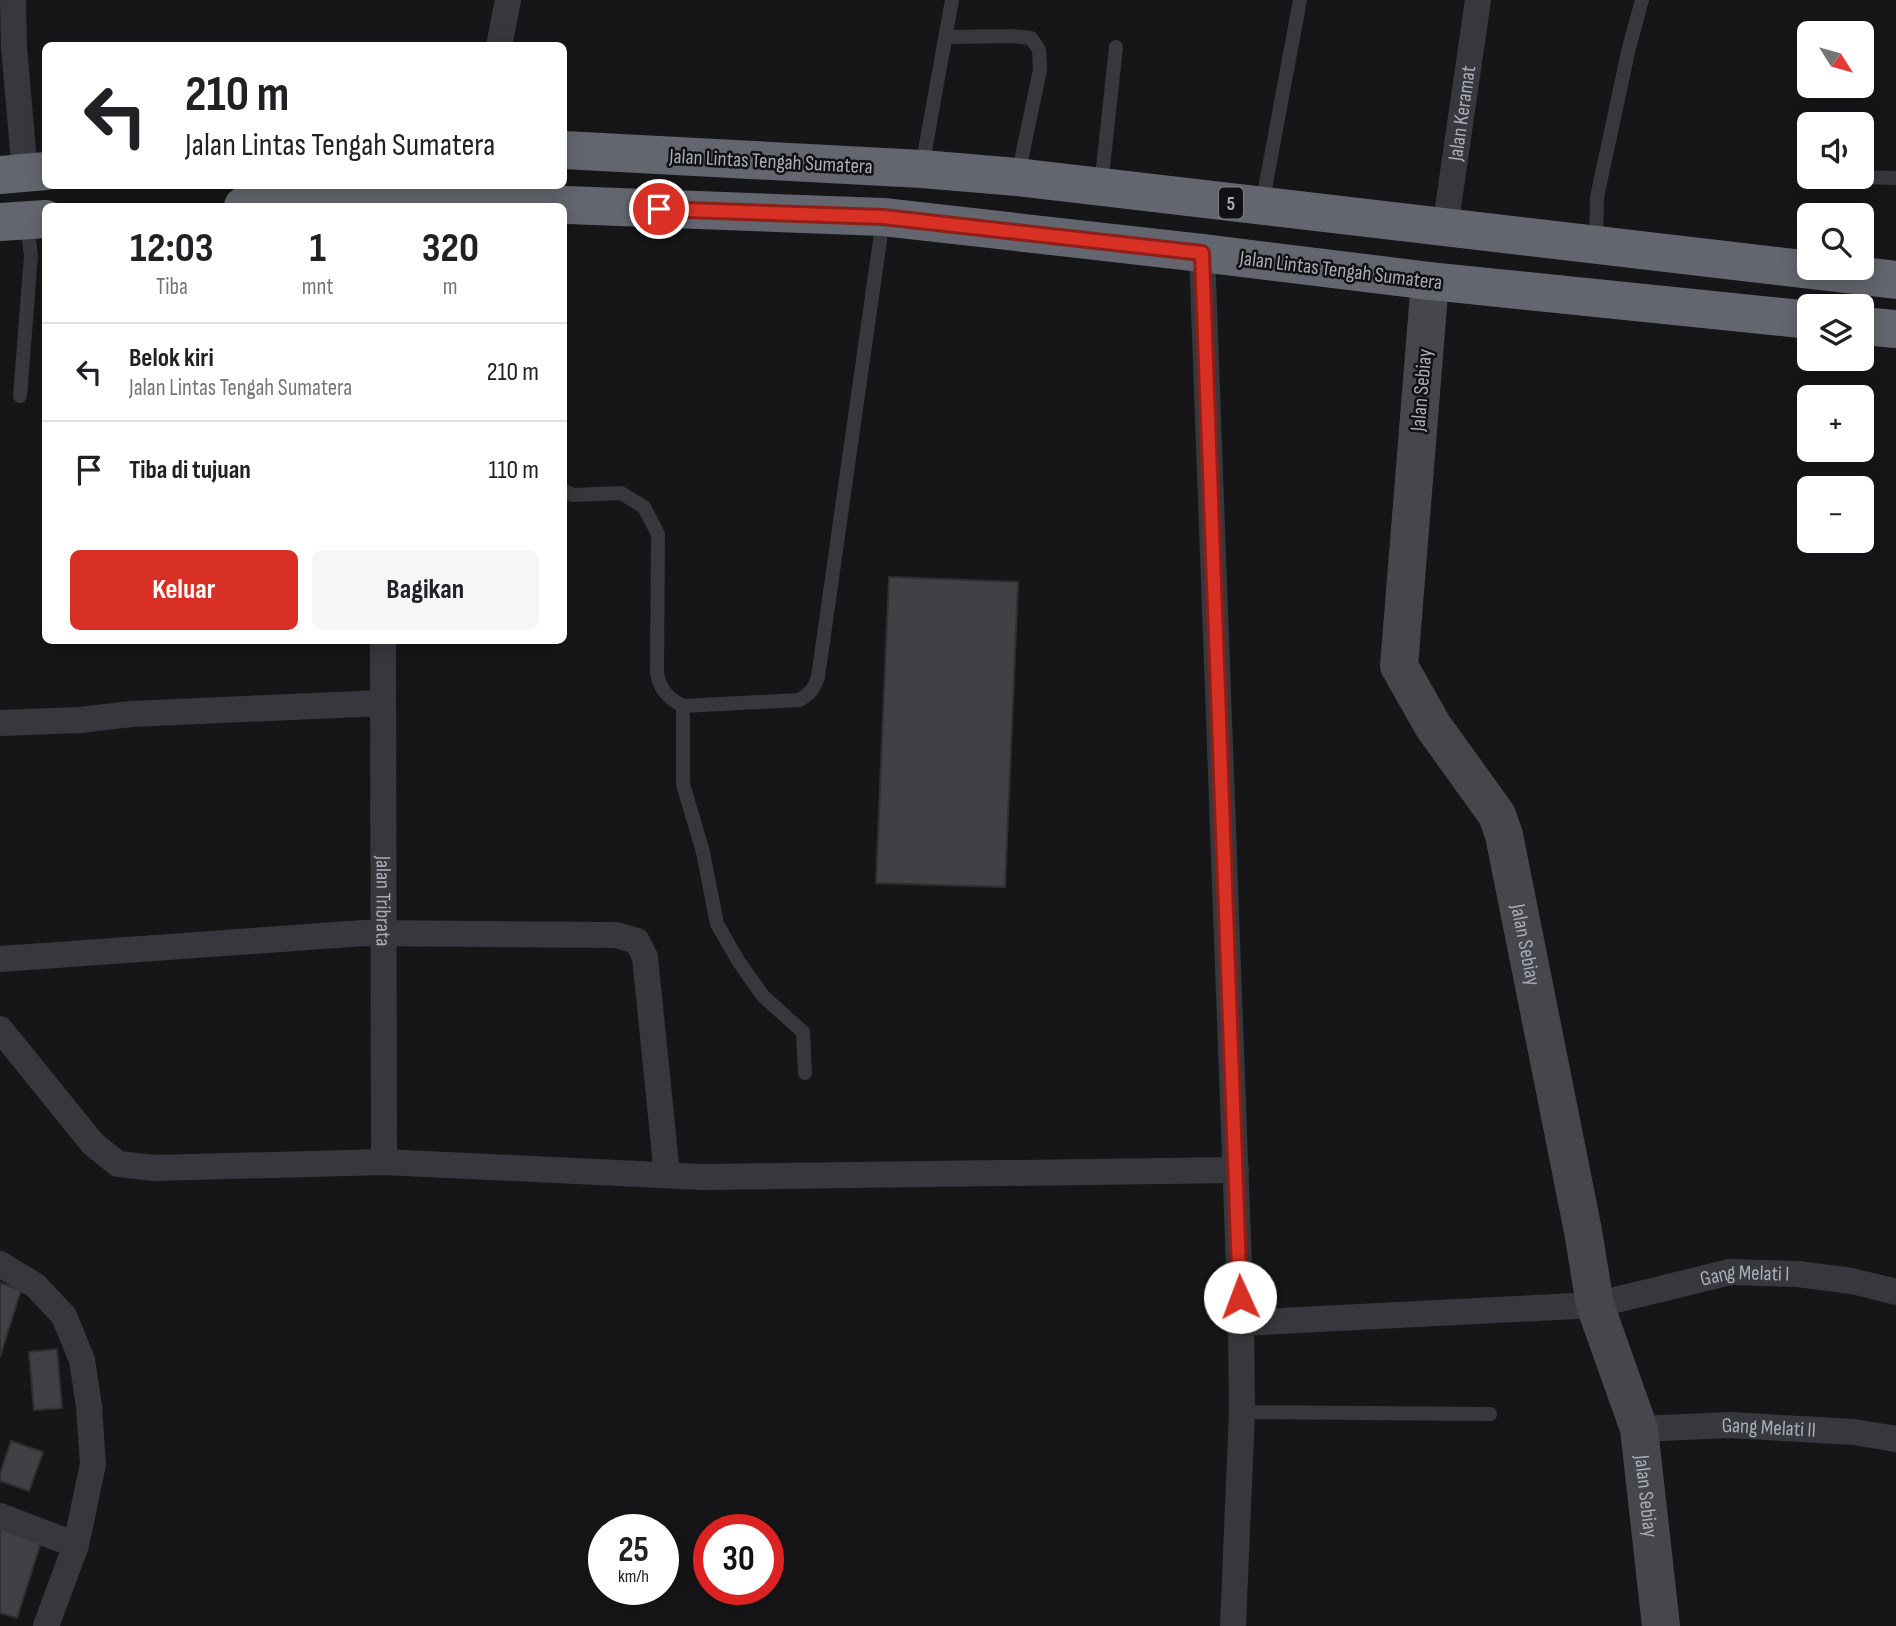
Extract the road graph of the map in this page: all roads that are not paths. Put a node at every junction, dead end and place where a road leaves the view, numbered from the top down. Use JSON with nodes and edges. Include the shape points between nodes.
{"nodes":[{"id":1,"x":13,"y":0,"type":"edge"},
{"id":2,"x":508,"y":0,"type":"edge"},
{"id":3,"x":952,"y":0,"type":"edge"},
{"id":4,"x":1300,"y":0,"type":"edge"},
{"id":5,"x":1478,"y":0,"type":"edge"},
{"id":6,"x":1642,"y":0,"type":"edge"},
{"id":7,"x":947,"y":37,"type":"junction"},
{"id":8,"x":500,"y":42,"type":"edge"},
{"id":9,"x":1116,"y":47,"type":"dead end"},
{"id":10,"x":567,"y":150,"type":"edge"},
{"id":11,"x":922,"y":169,"type":"junction"},
{"id":12,"x":23,"y":173,"type":"edge"},
{"id":13,"x":1017,"y":177,"type":"junction"},
{"id":14,"x":1874,"y":177,"type":"edge"},
{"id":15,"x":1896,"y":178,"type":"edge"},
{"id":16,"x":1101,"y":187,"type":"junction"},
{"id":17,"x":380,"y":202,"type":"edge"},
{"id":18,"x":346,"y":203,"type":"edge"},
{"id":19,"x":414,"y":203,"type":"edge"},
{"id":20,"x":1262,"y":206,"type":"junction"},
{"id":21,"x":567,"y":208,"type":"edge"},
{"id":22,"x":883,"y":217,"type":"junction"},
{"id":23,"x":24,"y":220,"type":"edge"},
{"id":24,"x":1445,"y":228,"type":"junction"},
{"id":25,"x":1596,"y":247,"type":"junction"},
{"id":26,"x":1202,"y":253,"type":"junction"},
{"id":27,"x":1896,"y":280,"type":"edge"},
{"id":28,"x":1430,"y":281,"type":"junction"},
{"id":29,"x":1797,"y":319,"type":"edge"},
{"id":30,"x":1874,"y":327,"type":"edge"},
{"id":31,"x":1896,"y":329,"type":"edge"},
{"id":32,"x":20,"y":396,"type":"dead end"},
{"id":33,"x":567,"y":492,"type":"edge"},
{"id":34,"x":383,"y":644,"type":"edge"},
{"id":35,"x":383,"y":703,"type":"junction"},
{"id":36,"x":684,"y":706,"type":"junction"},
{"id":37,"x":0,"y":723,"type":"edge"},
{"id":38,"x":385,"y":934,"type":"junction"},
{"id":39,"x":0,"y":959,"type":"edge"},
{"id":40,"x":0,"y":1029,"type":"edge"},
{"id":41,"x":805,"y":1073,"type":"dead end"},
{"id":42,"x":384,"y":1162,"type":"junction"},
{"id":43,"x":1236,"y":1170,"type":"junction"},
{"id":44,"x":667,"y":1175,"type":"junction"},
{"id":45,"x":0,"y":1264,"type":"edge"},
{"id":46,"x":1896,"y":1292,"type":"edge"},
{"id":47,"x":1594,"y":1305,"type":"junction"},
{"id":48,"x":1241,"y":1322,"type":"junction"},
{"id":49,"x":1242,"y":1412,"type":"junction"},
{"id":50,"x":1490,"y":1413,"type":"dead end"},
{"id":51,"x":1639,"y":1429,"type":"junction"},
{"id":52,"x":1896,"y":1439,"type":"edge"},
{"id":53,"x":0,"y":1516,"type":"edge"},
{"id":54,"x":76,"y":1545,"type":"junction"},
{"id":55,"x":46,"y":1626,"type":"edge"},
{"id":56,"x":1233,"y":1626,"type":"edge"},
{"id":57,"x":1661,"y":1626,"type":"edge"}],
"edges":[{"from":1,"to":12,"type":"street"},
{"from":2,"to":8,"type":"street"},
{"from":3,"to":7,"type":"lane"},
{"from":4,"to":20,"type":"lane"},
{"from":5,"to":24,"type":"street","name":"Jalan Keramat"},
{"from":6,"to":25,"type":"lane","via":[[1597,197]]},
{"from":7,"to":11,"type":"lane"},
{"from":7,"to":13,"type":"lane","via":[[1031,38],[1039,50],[1040,70]]},
{"from":9,"to":16,"type":"lane"},
{"from":10,"to":11,"type":"highway","name":"Jalan Lintas Tengah Sumatera","number":"5"},
{"from":11,"to":13,"type":"highway","name":"Jalan Lintas Tengah Sumatera","number":"5"},
{"from":13,"to":16,"type":"highway","name":"Jalan Lintas Tengah Sumatera","number":"5"},
{"from":14,"to":15,"type":"lane"},
{"from":16,"to":20,"type":"highway","name":"Jalan Lintas Tengah Sumatera","number":"5"},
{"from":17,"to":18,"type":"highway","name":"Jalan Lintas Tengah Sumatera"},
{"from":17,"to":19,"type":"highway","name":"Jalan Lintas Tengah Sumatera"},
{"from":20,"to":24,"type":"highway","name":"Jalan Lintas Tengah Sumatera","number":"5"},
{"from":21,"to":22,"type":"highway","name":"Jalan Lintas Tengah Sumatera"},
{"from":22,"to":26,"type":"highway","name":"Jalan Lintas Tengah Sumatera"},
{"from":22,"to":36,"type":"lane","via":[[815,687],[799,700]]},
{"from":23,"to":32,"type":"lane","via":[[31,256]]},
{"from":24,"to":25,"type":"highway","name":"Jalan Lintas Tengah Sumatera","number":"5"},
{"from":25,"to":27,"type":"highway","name":"Jalan Lintas Tengah Sumatera","number":"5"},
{"from":26,"to":28,"type":"highway","name":"Jalan Lintas Tengah Sumatera"},
{"from":26,"to":43,"type":"street"},
{"from":28,"to":29,"type":"highway","name":"Jalan Lintas Tengah Sumatera"},
{"from":28,"to":47,"type":"street","name":"Jalan Sebiay","via":[[1399,666],[1433,726],[1497,815],[1504,835]]},
{"from":30,"to":31,"type":"highway"},
{"from":33,"to":36,"type":"lane","via":[[621,493],[645,507],[658,534],[657,673],[669,698]]},
{"from":34,"to":35,"type":"street","name":"Jalan Tribrata"},
{"from":35,"to":37,"type":"street"},
{"from":35,"to":38,"type":"street","name":"Jalan Tribrata"},
{"from":36,"to":41,"type":"lane","via":[[683,784],[704,852],[717,924],[762,996],[803,1032]]},
{"from":38,"to":39,"type":"street"},
{"from":38,"to":42,"type":"street","name":"Jalan Tribrata"},
{"from":38,"to":44,"type":"street","via":[[616,935],[637,942],[645,957]]},
{"from":40,"to":42,"type":"street","via":[[93,1144],[118,1164],[154,1168]]},
{"from":42,"to":44,"type":"street"},
{"from":43,"to":44,"type":"street"},
{"from":43,"to":48,"type":"street"},
{"from":45,"to":54,"type":"street","via":[[36,1286],[64,1316],[82,1360],[93,1464]]},
{"from":46,"to":47,"type":"street","name":"Gang Melati I","via":[[1798,1274],[1730,1272]]},
{"from":47,"to":48,"type":"street","name":"Gang Melati I"},
{"from":47,"to":51,"type":"street","name":"Jalan Sebiay"},
{"from":48,"to":49,"type":"street"},
{"from":49,"to":50,"type":"lane"},
{"from":49,"to":56,"type":"street"},
{"from":51,"to":52,"type":"street","name":"Gang Melati II","via":[[1730,1425]]},
{"from":51,"to":57,"type":"street","name":"Jalan Sebiay"},
{"from":53,"to":54,"type":"street"},
{"from":54,"to":55,"type":"street"}]}
